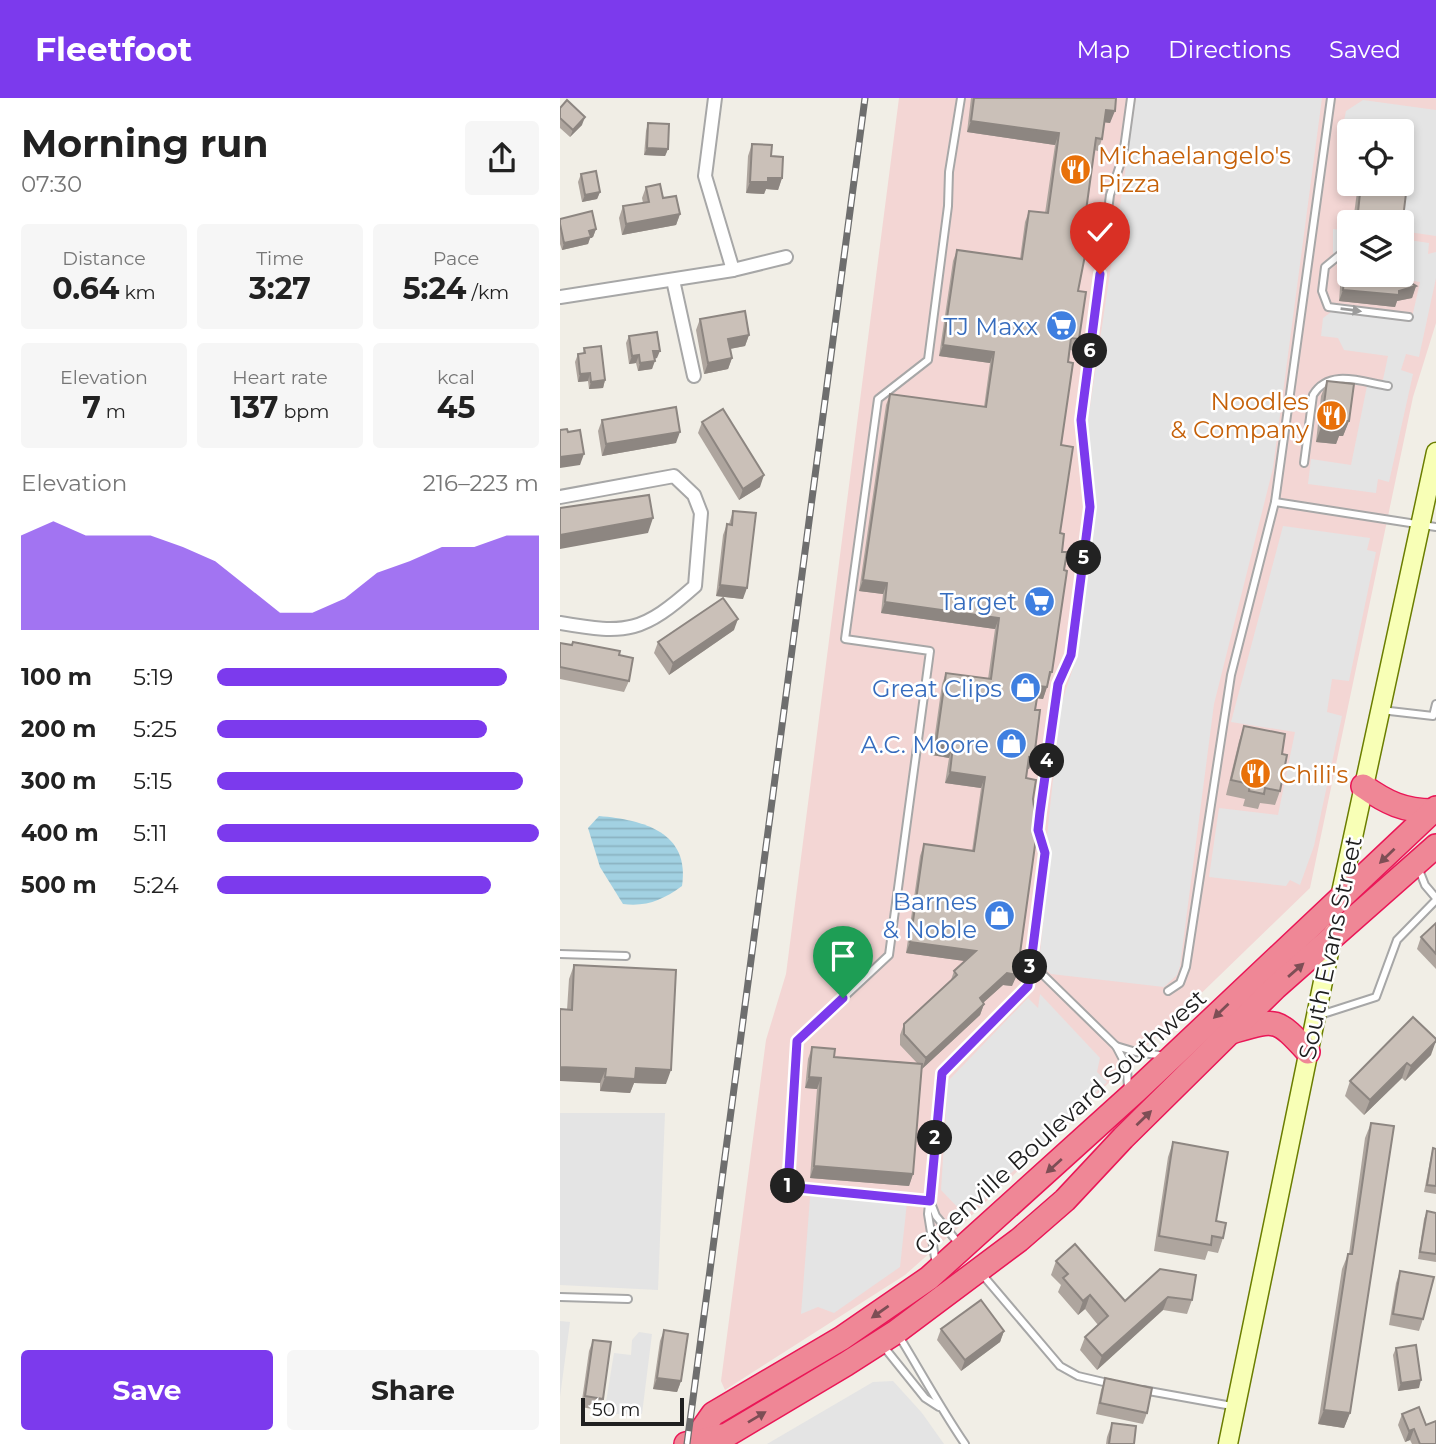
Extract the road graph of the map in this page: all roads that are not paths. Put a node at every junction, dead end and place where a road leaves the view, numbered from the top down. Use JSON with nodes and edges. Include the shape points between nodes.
{"nodes":[{"id":1,"x":715,"y":98,"type":"edge"},
{"id":2,"x":961,"y":98,"type":"edge"},
{"id":3,"x":1131,"y":98,"type":"edge"},
{"id":4,"x":1331,"y":98,"type":"edge"},
{"id":5,"x":786,"y":257,"type":"dead end"},
{"id":6,"x":1337,"y":257,"type":"edge"},
{"id":7,"x":733,"y":270,"type":"junction"},
{"id":8,"x":673,"y":280,"type":"junction"},
{"id":9,"x":560,"y":297,"type":"edge"},
{"id":10,"x":1409,"y":317,"type":"dead end"},
{"id":11,"x":694,"y":376,"type":"dead end"},
{"id":12,"x":1388,"y":386,"type":"dead end"},
{"id":13,"x":1436,"y":452,"type":"edge"},
{"id":14,"x":1304,"y":463,"type":"dead end"},
{"id":15,"x":560,"y":497,"type":"edge"},
{"id":16,"x":1275,"y":502,"type":"junction"},
{"id":17,"x":1428,"y":524,"type":"edge"},
{"id":18,"x":560,"y":623,"type":"edge"},
{"id":19,"x":1436,"y":704,"type":"edge"},
{"id":20,"x":1380,"y":710,"type":"junction"},
{"id":21,"x":1435,"y":717,"type":"edge"},
{"id":22,"x":1363,"y":786,"type":"junction"},
{"id":23,"x":1434,"y":810,"type":"edge"},
{"id":24,"x":1436,"y":846,"type":"edge"},
{"id":25,"x":1410,"y":870,"type":"junction"},
{"id":26,"x":1425,"y":885,"type":"junction"},
{"id":27,"x":1436,"y":899,"type":"edge"},
{"id":28,"x":1339,"y":902,"type":"junction"},
{"id":29,"x":1333,"y":938,"type":"junction"},
{"id":30,"x":560,"y":954,"type":"edge"},
{"id":31,"x":626,"y":956,"type":"dead end"},
{"id":32,"x":1031,"y":963,"type":"junction"},
{"id":33,"x":1168,"y":991,"type":"dead end"},
{"id":34,"x":1315,"y":1017,"type":"junction"},
{"id":35,"x":1228,"y":1033,"type":"junction"},
{"id":36,"x":1116,"y":1046,"type":"junction"},
{"id":37,"x":1308,"y":1052,"type":"junction"},
{"id":38,"x":1172,"y":1056,"type":"junction"},
{"id":39,"x":1129,"y":1098,"type":"junction"},
{"id":40,"x":1028,"y":1189,"type":"junction"},
{"id":41,"x":930,"y":1201,"type":"junction"},
{"id":42,"x":963,"y":1249,"type":"junction"},
{"id":43,"x":979,"y":1271,"type":"junction"},
{"id":44,"x":935,"y":1272,"type":"junction"},
{"id":45,"x":560,"y":1297,"type":"edge"},
{"id":46,"x":628,"y":1299,"type":"dead end"},
{"id":47,"x":895,"y":1332,"type":"junction"},
{"id":48,"x":1116,"y":1385,"type":"edge"},
{"id":49,"x":1128,"y":1387,"type":"edge"},
{"id":50,"x":939,"y":1407,"type":"junction"},
{"id":51,"x":1236,"y":1407,"type":"junction"},
{"id":52,"x":690,"y":1442,"type":"edge"},
{"id":53,"x":965,"y":1444,"type":"edge"},
{"id":54,"x":1228,"y":1444,"type":"edge"}],
"edges":[{"from":1,"to":7,"type":"street","via":[[705,176]]},
{"from":2,"to":41,"type":"lane","via":[[928,360],[878,399],[845,639],[930,651],[888,955],[797,1041],[788,1187]]},
{"from":3,"to":32,"type":"lane","via":[[1123,156],[1110,195],[1081,420],[1090,507],[1071,655],[1058,684],[1040,812],[1038,830],[1045,853]]},
{"from":4,"to":16,"type":"lane"},
{"from":5,"to":7,"type":"street"},
{"from":6,"to":10,"type":"lane","one_way":true,"via":[[1325,267],[1322,291],[1328,307]]},
{"from":7,"to":8,"type":"street"},
{"from":8,"to":9,"type":"street"},
{"from":8,"to":11,"type":"street"},
{"from":12,"to":14,"type":"lane","via":[[1334,377],[1318,387]]},
{"from":13,"to":17,"type":"main road","name":"South Evans Street"},
{"from":15,"to":18,"type":"street","via":[[674,476],[694,495],[701,513],[695,586],[659,617],[622,630]]},
{"from":16,"to":17,"type":"lane"},
{"from":16,"to":33,"type":"lane","via":[[1231,674],[1186,967],[1180,983]]},
{"from":17,"to":20,"type":"main road","name":"South Evans Street"},
{"from":19,"to":21,"type":"lane"},
{"from":20,"to":21,"type":"lane"},
{"from":20,"to":22,"type":"main road","name":"South Evans Street"},
{"from":22,"to":23,"type":"highway","via":[[1407,811]]},
{"from":22,"to":28,"type":"main road","name":"South Evans Street"},
{"from":23,"to":28,"type":"highway","name":"Greenville Boulevard Southwest","one_way":true},
{"from":24,"to":25,"type":"highway","name":"Greenville Boulevard Southwest"},
{"from":25,"to":26,"type":"lane"},
{"from":25,"to":26,"type":"lane"},
{"from":25,"to":29,"type":"highway","name":"Greenville Boulevard Southwest"},
{"from":26,"to":27,"type":"lane"},
{"from":27,"to":34,"type":"lane","via":[[1397,940],[1376,997]]},
{"from":28,"to":29,"type":"main road","name":"South Evans Street"},
{"from":28,"to":38,"type":"highway","name":"Greenville Boulevard Southwest","one_way":true},
{"from":29,"to":34,"type":"main road","name":"South Evans Street"},
{"from":35,"to":29,"type":"highway","name":"Greenville Boulevard Southwest","one_way":true},
{"from":30,"to":31,"type":"lane"},
{"from":32,"to":36,"type":"lane"},
{"from":32,"to":41,"type":"lane","via":[[1028,986],[942,1073]]},
{"from":34,"to":37,"type":"main road","name":"South Evans Street"},
{"from":35,"to":37,"type":"highway","via":[[1267,1021],[1285,1027]]},
{"from":43,"to":35,"type":"highway","name":"Greenville Boulevard Southwest","one_way":true,"via":[[1065,1200]]},
{"from":36,"to":38,"type":"lane"},
{"from":36,"to":39,"type":"lane","via":[[1127,1068]]},
{"from":37,"to":51,"type":"main road","name":"South Evans Street"},
{"from":38,"to":39,"type":"highway","name":"Greenville Boulevard Southwest"},
{"from":39,"to":40,"type":"highway","name":"Greenville Boulevard Southwest","one_way":true},
{"from":40,"to":42,"type":"highway","name":"Greenville Boulevard Southwest"},
{"from":40,"to":43,"type":"highway","via":[[1012,1225],[985,1249]]},
{"from":41,"to":42,"type":"lane","via":[[936,1216]]},
{"from":41,"to":44,"type":"lane"},
{"from":42,"to":44,"type":"highway","name":"Greenville Boulevard Southwest"},
{"from":42,"to":47,"type":"highway","via":[[963,1262]]},
{"from":43,"to":47,"type":"highway","name":"Greenville Boulevard Southwest"},
{"from":43,"to":48,"type":"lane","via":[[1060,1366],[1078,1376]]},
{"from":44,"to":52,"type":"highway","name":"Greenville Boulevard Southwest","one_way":true,"via":[[842,1338],[713,1414]]},
{"from":45,"to":46,"type":"lane"},
{"from":47,"to":50,"type":"lane"},
{"from":47,"to":50,"type":"lane","via":[[925,1398]]},
{"from":52,"to":47,"type":"highway","name":"Greenville Boulevard Southwest","one_way":true,"via":[[727,1434]]},
{"from":49,"to":51,"type":"lane"},
{"from":50,"to":53,"type":"lane"},
{"from":51,"to":54,"type":"main road","name":"South Evans Street"}]}
